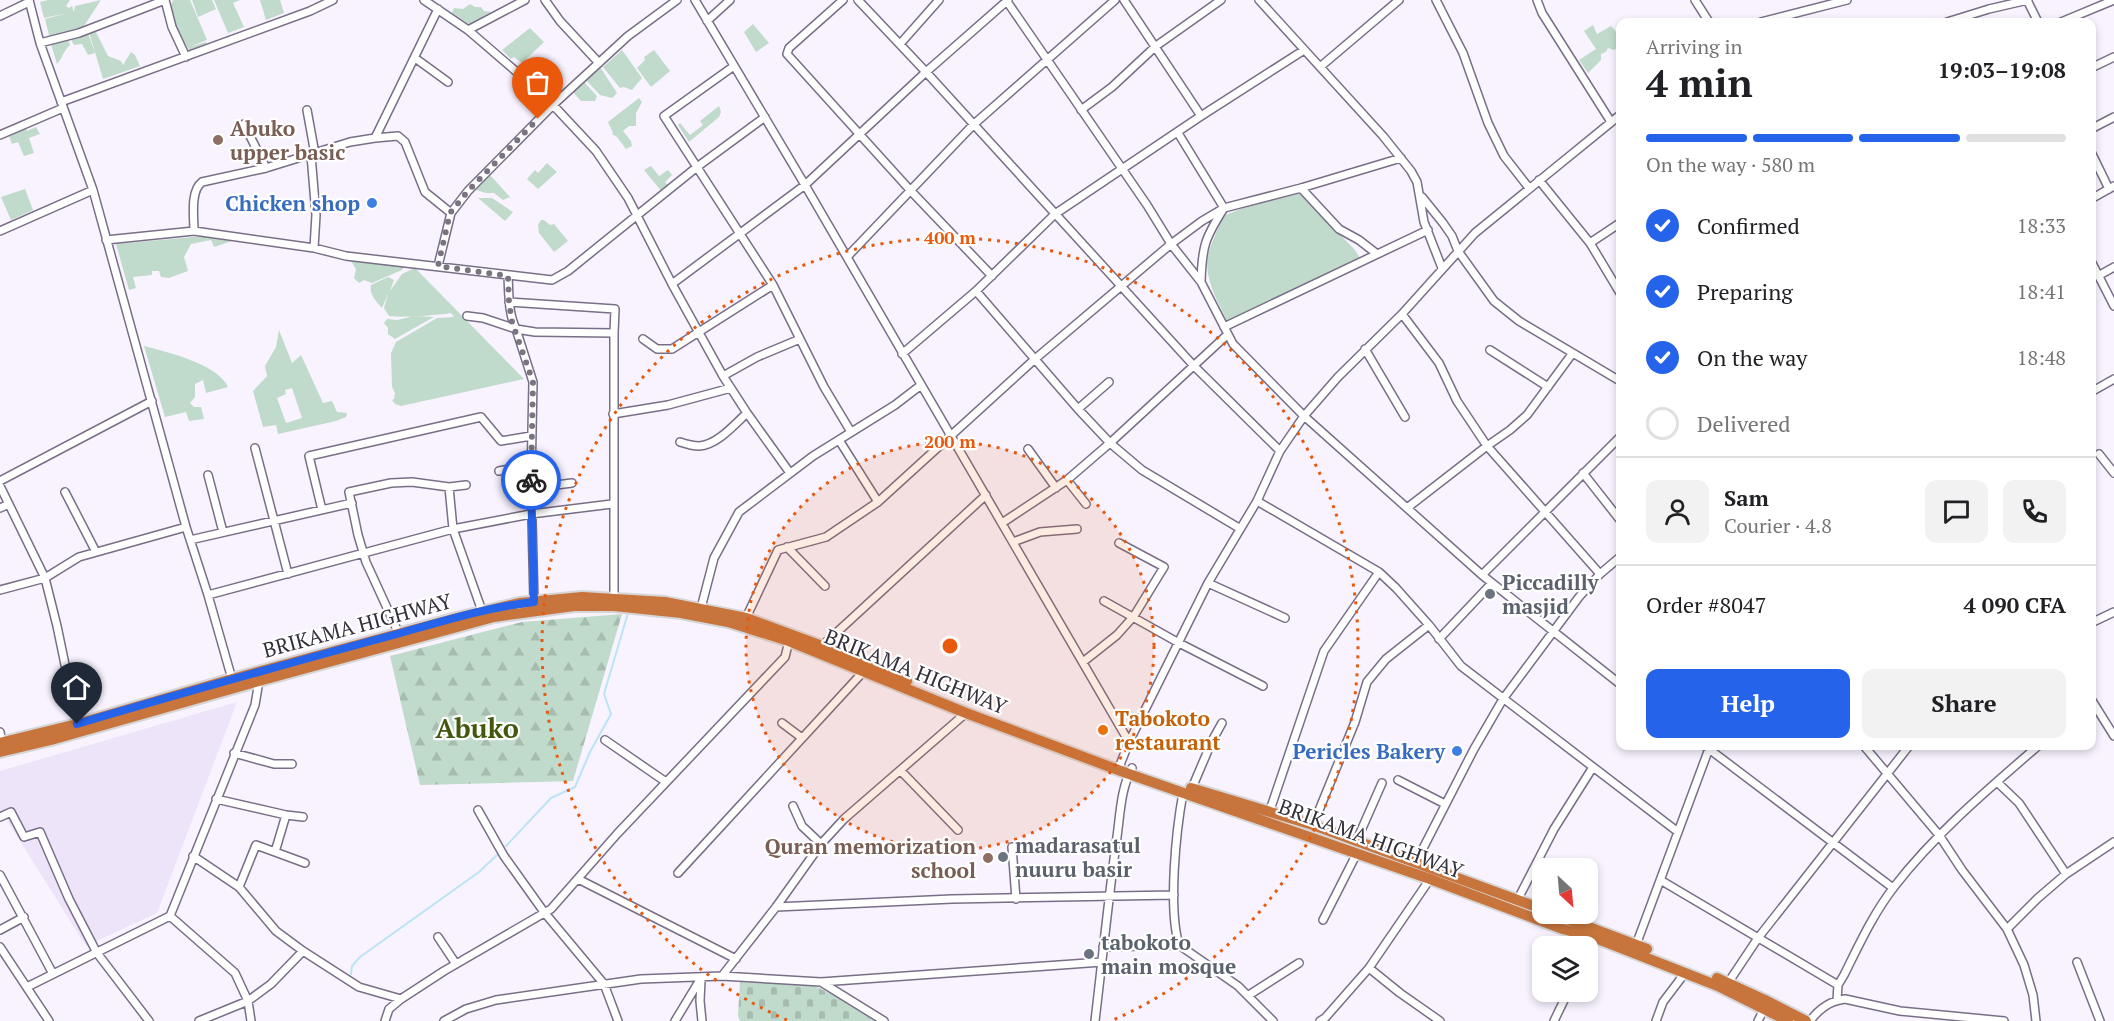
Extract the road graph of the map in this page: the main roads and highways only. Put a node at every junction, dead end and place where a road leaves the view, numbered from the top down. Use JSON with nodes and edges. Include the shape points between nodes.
{"nodes":[{"id":1,"x":78,"y":728,"type":"junction"},
{"id":2,"x":1,"y":742,"type":"edge"},
{"id":3,"x":1125,"y":769,"type":"junction"},
{"id":4,"x":1188,"y":790,"type":"junction"},
{"id":5,"x":1356,"y":847,"type":"junction"},
{"id":6,"x":1532,"y":905,"type":"edge"},
{"id":7,"x":1565,"y":924,"type":"edge"},
{"id":8,"x":1582,"y":924,"type":"edge"},
{"id":9,"x":1563,"y":929,"type":"junction"},
{"id":10,"x":1788,"y":1021,"type":"edge"},
{"id":11,"x":1808,"y":1021,"type":"edge"}],
"edges":[{"from":1,"to":2,"type":"highway","name":"BRIKAMA HIGHWAY"},
{"from":1,"to":3,"type":"highway","name":"BRIKAMA HIGHWAY","via":[[494,617],[574,606],[614,606],[728,622],[789,641],[966,712]]},
{"from":1,"to":3,"type":"highway","name":"BRIKAMA HIGHWAY","via":[[232,679],[482,611],[582,597],[665,602],[746,618]]},
{"from":3,"to":4,"type":"highway","name":"BRIKAMA HIGHWAY"},
{"from":4,"to":5,"type":"highway","name":"BRIKAMA HIGHWAY"},
{"from":4,"to":5,"type":"highway","name":"BRIKAMA HIGHWAY","via":[[1269,810],[1313,825]]},
{"from":5,"to":6,"type":"highway","name":"BRIKAMA HIGHWAY","via":[[1416,862]]},
{"from":5,"to":9,"type":"highway","name":"BRIKAMA HIGHWAY"},
{"from":7,"to":9,"type":"highway"},
{"from":8,"to":11,"type":"highway","via":[[1728,983]]},
{"from":9,"to":10,"type":"highway","name":"BRIKAMA HIGHWAY","via":[[1718,986]]}]}
